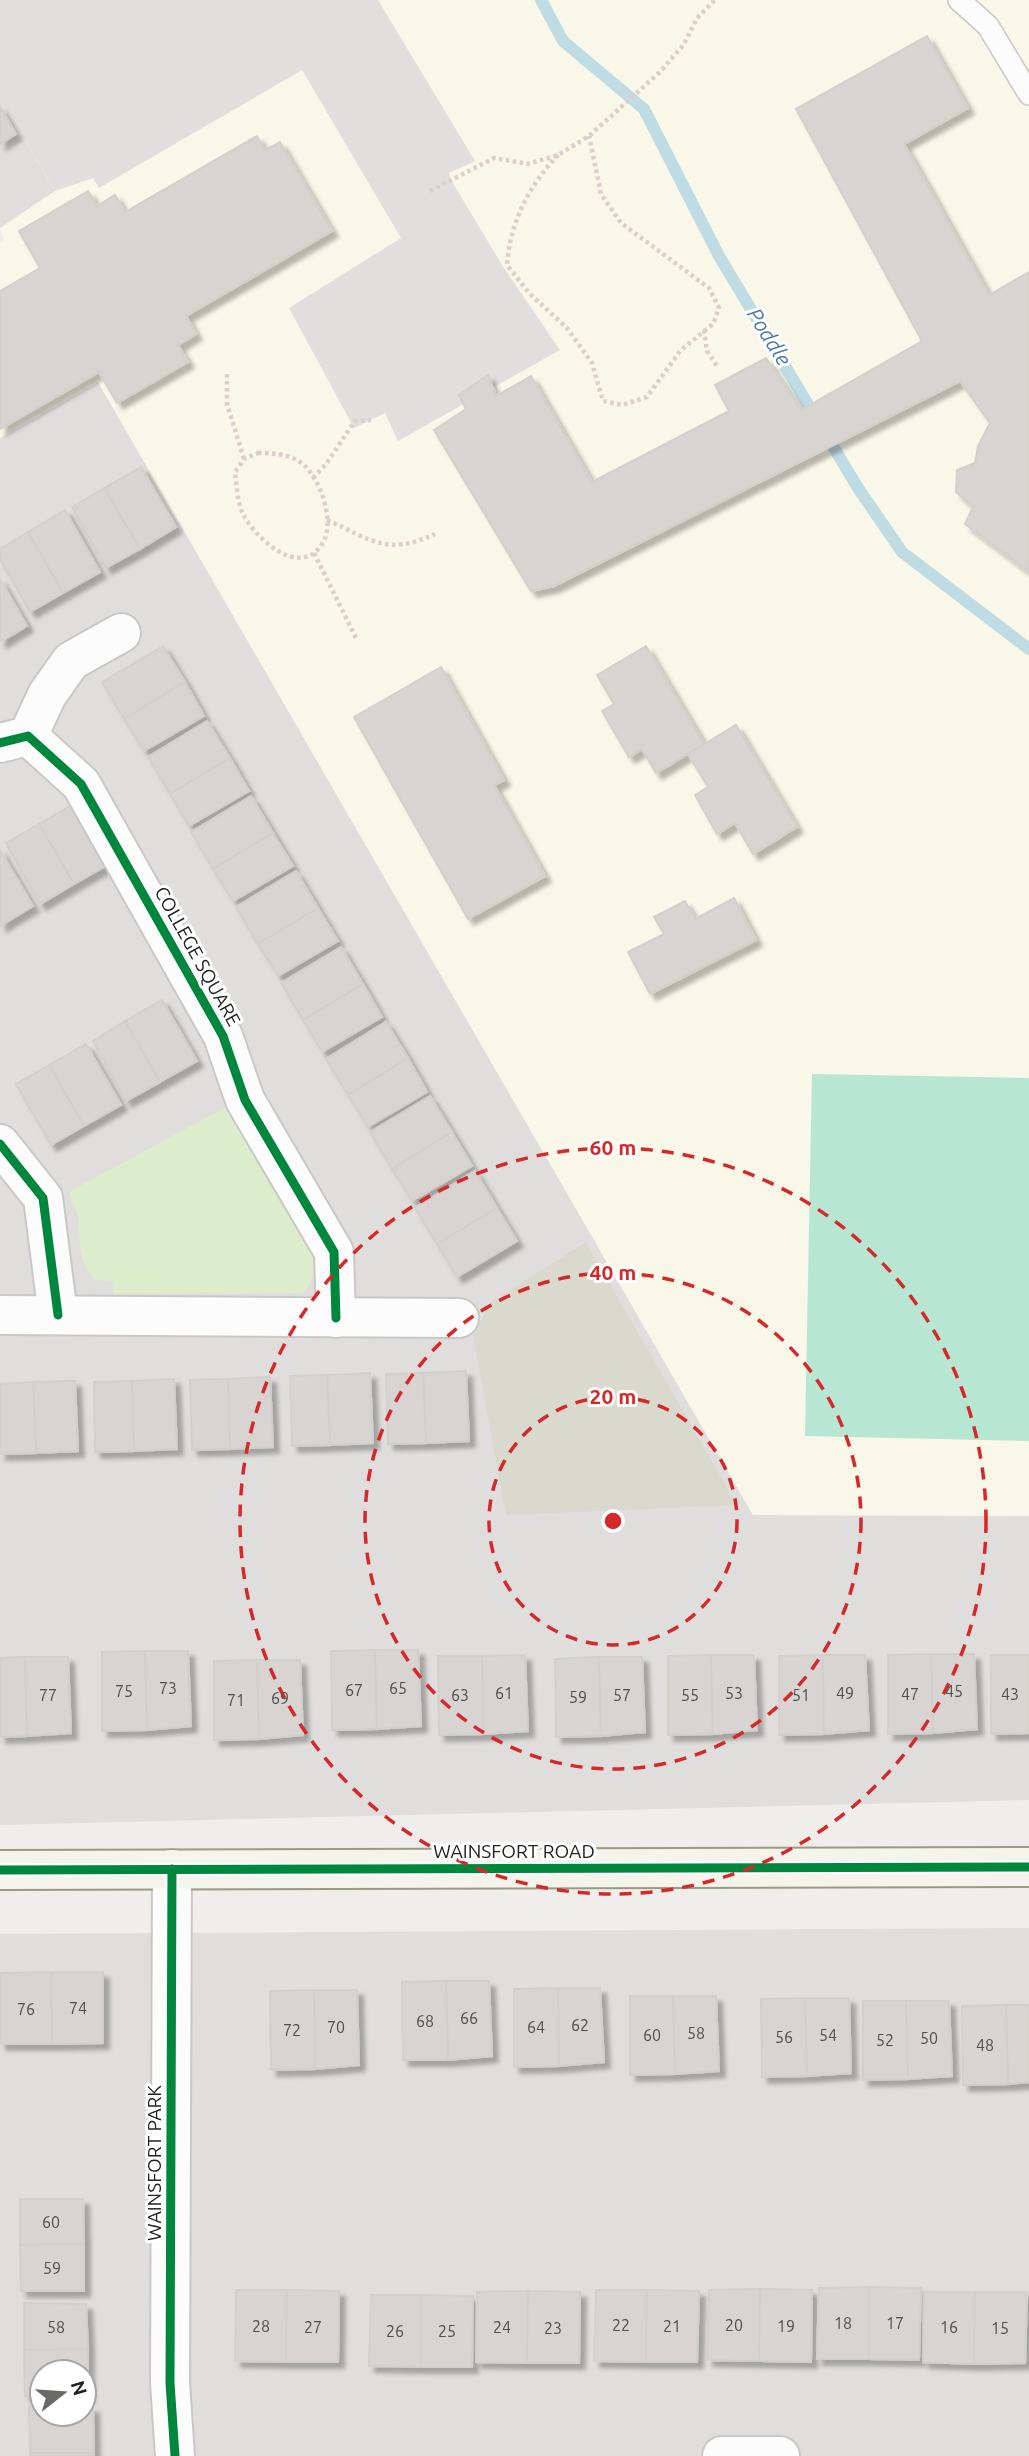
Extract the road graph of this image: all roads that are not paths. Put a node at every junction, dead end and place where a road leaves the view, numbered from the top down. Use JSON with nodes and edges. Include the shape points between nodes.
{"nodes":[{"id":1,"x":959,"y":0,"type":"edge"},
{"id":2,"x":1029,"y":94,"type":"edge"},
{"id":3,"x":121,"y":633,"type":"dead end"},
{"id":4,"x":14,"y":740,"type":"edge"},
{"id":5,"x":0,"y":1144,"type":"edge"},
{"id":6,"x":0,"y":1315,"type":"edge"},
{"id":7,"x":58,"y":1315,"type":"junction"},
{"id":8,"x":336,"y":1318,"type":"junction"},
{"id":9,"x":459,"y":1318,"type":"dead end"},
{"id":10,"x":1029,"y":1867,"type":"edge"},
{"id":11,"x":172,"y":1869,"type":"junction"},
{"id":12,"x":0,"y":1870,"type":"edge"},
{"id":13,"x":175,"y":2456,"type":"edge"},
{"id":14,"x":722,"y":2456,"type":"edge"},
{"id":15,"x":780,"y":2456,"type":"edge"}],
"edges":[{"from":1,"to":2,"type":"lane","via":[[988,26]]},
{"from":3,"to":4,"type":"street","name":"COLLEGE SQUARE","via":[[71,660]]},
{"from":4,"to":8,"type":"street","name":"COLLEGE SQUARE","via":[[81,784],[223,1036],[245,1100],[334,1252]]},
{"from":5,"to":7,"type":"street","via":[[43,1198]]},
{"from":6,"to":7,"type":"street"},
{"from":7,"to":8,"type":"street"},
{"from":8,"to":9,"type":"street"},
{"from":10,"to":11,"type":"main road","name":"WAINSFORT ROAD"},
{"from":11,"to":12,"type":"main road","name":"WAINSFORT ROAD"},
{"from":11,"to":13,"type":"street","name":"WAINSFORT PARK","via":[[170,2383]]},
{"from":14,"to":15,"type":"street"}]}
